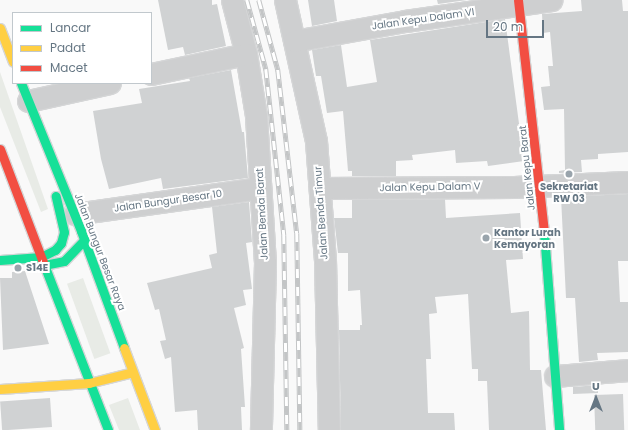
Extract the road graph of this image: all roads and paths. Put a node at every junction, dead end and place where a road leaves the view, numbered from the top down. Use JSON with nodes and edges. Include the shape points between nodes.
{"nodes":[{"id":1,"x":232,"y":0,"type":"edge"},
{"id":2,"x":285,"y":0,"type":"edge"},
{"id":3,"x":552,"y":0,"type":"edge"},
{"id":4,"x":519,"y":3,"type":"edge"},
{"id":5,"x":0,"y":28,"type":"edge"},
{"id":6,"x":294,"y":41,"type":"junction"},
{"id":7,"x":246,"y":54,"type":"junction"},
{"id":8,"x":12,"y":59,"type":"edge"},
{"id":9,"x":152,"y":74,"type":"edge"},
{"id":10,"x":100,"y":84,"type":"edge"},
{"id":11,"x":24,"y":92,"type":"edge"},
{"id":12,"x":0,"y":149,"type":"edge"},
{"id":13,"x":56,"y":170,"type":"junction"},
{"id":14,"x":628,"y":182,"type":"edge"},
{"id":15,"x":540,"y":186,"type":"junction"},
{"id":16,"x":260,"y":188,"type":"junction"},
{"id":17,"x":320,"y":188,"type":"junction"},
{"id":18,"x":75,"y":214,"type":"junction"},
{"id":19,"x":85,"y":239,"type":"junction"},
{"id":20,"x":0,"y":260,"type":"edge"},
{"id":21,"x":43,"y":261,"type":"junction"},
{"id":22,"x":85,"y":264,"type":"dead end"},
{"id":23,"x":75,"y":265,"type":"dead end"},
{"id":24,"x":95,"y":266,"type":"junction"},
{"id":25,"x":50,"y":282,"type":"junction"},
{"id":26,"x":628,"y":370,"type":"edge"},
{"id":27,"x":133,"y":372,"type":"junction"},
{"id":28,"x":555,"y":376,"type":"junction"},
{"id":29,"x":89,"y":383,"type":"junction"},
{"id":30,"x":0,"y":389,"type":"edge"},
{"id":31,"x":108,"y":430,"type":"edge"},
{"id":32,"x":156,"y":430,"type":"edge"},
{"id":33,"x":261,"y":430,"type":"edge"},
{"id":34,"x":329,"y":430,"type":"edge"},
{"id":35,"x":559,"y":430,"type":"edge"}],
"edges":[{"from":1,"to":7,"type":"street","name":"Jalan Benda Barat"},
{"from":2,"to":6,"type":"street","name":"Jalan Benda Timur"},
{"from":3,"to":4,"type":"street","name":"Jalan Kepu Dalam VI"},
{"from":4,"to":6,"type":"street","name":"Jalan Kepu Dalam VI"},
{"from":4,"to":15,"type":"main road","name":"Jalan Kepu Barat"},
{"from":5,"to":8,"type":"main road"},
{"from":6,"to":17,"type":"street","name":"Jalan Benda Timur","via":[[316,141]]},
{"from":7,"to":9,"type":"street"},
{"from":7,"to":16,"type":"street","name":"Jalan Benda Barat","via":[[256,116]]},
{"from":10,"to":11,"type":"street"},
{"from":11,"to":13,"type":"main road","name":"Jalan Bungur Besar Raya"},
{"from":12,"to":21,"type":"main road"},
{"from":13,"to":18,"type":"main road","name":"Jalan Bungur Besar Raya"},
{"from":13,"to":21,"type":"main road","via":[[57,201],[64,232],[61,243]]},
{"from":14,"to":15,"type":"street","name":"Jalan Kepu Dalam V"},
{"from":15,"to":17,"type":"street","name":"Jalan Kepu Dalam V"},
{"from":15,"to":28,"type":"main road","name":"Jalan Kepu Barat"},
{"from":16,"to":18,"type":"street","name":"Jalan Bungur Besar 10"},
{"from":16,"to":33,"type":"street","name":"Jalan Benda Barat","via":[[265,262]]},
{"from":17,"to":34,"type":"street","name":"Jalan Benda Timur","via":[[325,260]]},
{"from":18,"to":19,"type":"main road","name":"Jalan Bungur Besar Raya"},
{"from":19,"to":21,"type":"main road","via":[[68,258],[54,264]]},
{"from":19,"to":24,"type":"main road","name":"Jalan Bungur Besar Raya"},
{"from":20,"to":21,"type":"main road"},
{"from":21,"to":25,"type":"main road"},
{"from":22,"to":24,"type":"main road"},
{"from":23,"to":25,"type":"main road","via":[[59,273]]},
{"from":24,"to":27,"type":"main road","name":"Jalan Bungur Besar Raya"},
{"from":25,"to":29,"type":"main road"},
{"from":26,"to":28,"type":"street"},
{"from":27,"to":29,"type":"main road"},
{"from":27,"to":32,"type":"main road","name":"Jalan Bungur Besar Raya"},
{"from":28,"to":35,"type":"main road","name":"Jalan Kepu Barat"},
{"from":29,"to":30,"type":"main road"},
{"from":29,"to":31,"type":"main road"}]}
